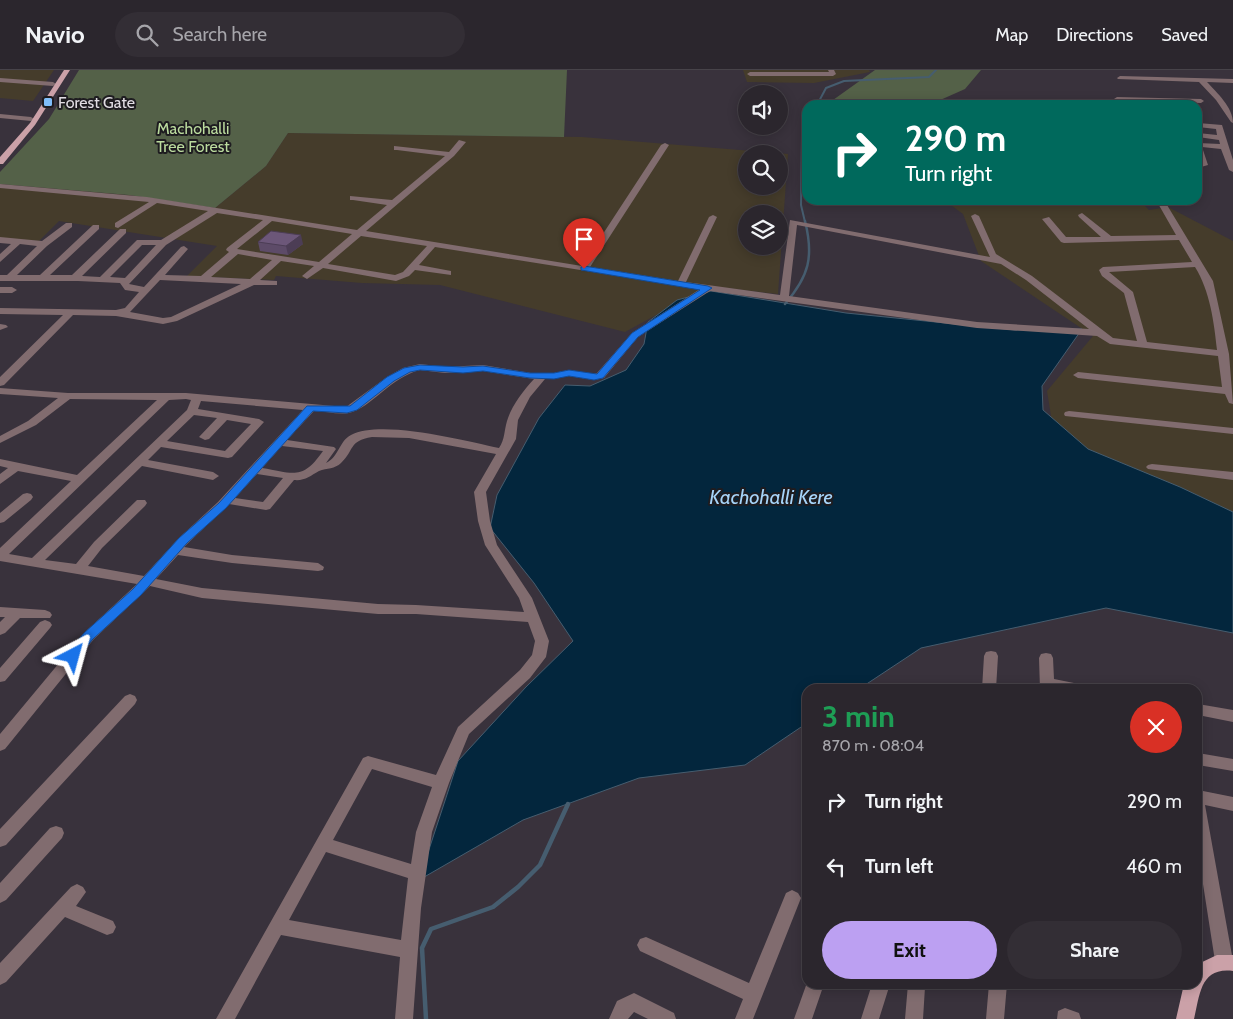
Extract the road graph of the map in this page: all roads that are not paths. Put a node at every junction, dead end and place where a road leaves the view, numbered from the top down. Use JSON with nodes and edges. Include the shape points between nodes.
{"nodes":[{"id":1,"x":62,"y":70,"type":"edge"},
{"id":2,"x":67,"y":70,"type":"edge"},
{"id":3,"x":831,"y":70,"type":"edge"},
{"id":4,"x":1120,"y":70,"type":"edge"},
{"id":5,"x":1142,"y":70,"type":"edge"},
{"id":6,"x":1167,"y":70,"type":"edge"},
{"id":7,"x":780,"y":72,"type":"edge"},
{"id":8,"x":750,"y":74,"type":"dead end"},
{"id":9,"x":0,"y":80,"type":"edge"},
{"id":10,"x":1176,"y":80,"type":"junction"},
{"id":11,"x":1202,"y":81,"type":"junction"},
{"id":12,"x":1229,"y":81,"type":"edge"},
{"id":13,"x":784,"y":83,"type":"dead end"},
{"id":14,"x":1124,"y":83,"type":"junction"},
{"id":15,"x":53,"y":84,"type":"junction"},
{"id":16,"x":1152,"y":85,"type":"junction"},
{"id":17,"x":1182,"y":87,"type":"dead end"},
{"id":18,"x":1233,"y":88,"type":"edge"},
{"id":19,"x":1138,"y":91,"type":"dead end"},
{"id":20,"x":1147,"y":92,"type":"dead end"},
{"id":21,"x":1188,"y":94,"type":"dead end"},
{"id":22,"x":1118,"y":100,"type":"edge"},
{"id":23,"x":1166,"y":100,"type":"edge"},
{"id":24,"x":1197,"y":100,"type":"edge"},
{"id":25,"x":0,"y":116,"type":"edge"},
{"id":26,"x":1202,"y":117,"type":"edge"},
{"id":27,"x":31,"y":119,"type":"junction"},
{"id":28,"x":1215,"y":119,"type":"dead end"},
{"id":29,"x":1233,"y":121,"type":"edge"},
{"id":30,"x":1202,"y":125,"type":"edge"},
{"id":31,"x":1202,"y":136,"type":"edge"},
{"id":32,"x":1222,"y":138,"type":"junction"},
{"id":33,"x":462,"y":142,"type":"dead end"},
{"id":34,"x":665,"y":145,"type":"dead end"},
{"id":35,"x":1202,"y":146,"type":"edge"},
{"id":36,"x":1224,"y":147,"type":"junction"},
{"id":37,"x":396,"y":148,"type":"dead end"},
{"id":38,"x":451,"y":154,"type":"junction"},
{"id":39,"x":0,"y":156,"type":"edge"},
{"id":40,"x":1202,"y":159,"type":"edge"},
{"id":41,"x":0,"y":162,"type":"edge"},
{"id":42,"x":1204,"y":165,"type":"dead end"},
{"id":43,"x":1233,"y":170,"type":"edge"},
{"id":44,"x":0,"y":186,"type":"edge"},
{"id":45,"x":352,"y":198,"type":"dead end"},
{"id":46,"x":155,"y":201,"type":"junction"},
{"id":47,"x":393,"y":203,"type":"junction"},
{"id":48,"x":1163,"y":205,"type":"edge"},
{"id":49,"x":216,"y":210,"type":"junction"},
{"id":50,"x":1082,"y":215,"type":"dead end"},
{"id":51,"x":975,"y":216,"type":"dead end"},
{"id":52,"x":713,"y":217,"type":"dead end"},
{"id":53,"x":270,"y":219,"type":"junction"},
{"id":54,"x":1046,"y":219,"type":"dead end"},
{"id":55,"x":69,"y":225,"type":"dead end"},
{"id":56,"x":96,"y":227,"type":"dead end"},
{"id":57,"x":359,"y":233,"type":"junction"},
{"id":58,"x":1183,"y":237,"type":"junction"},
{"id":59,"x":0,"y":240,"type":"edge"},
{"id":60,"x":1108,"y":240,"type":"junction"},
{"id":61,"x":18,"y":242,"type":"junction"},
{"id":62,"x":163,"y":243,"type":"junction"},
{"id":63,"x":44,"y":244,"type":"junction"},
{"id":64,"x":433,"y":245,"type":"junction"},
{"id":65,"x":184,"y":249,"type":"dead end"},
{"id":66,"x":236,"y":251,"type":"junction"},
{"id":67,"x":279,"y":258,"type":"junction"},
{"id":68,"x":0,"y":259,"type":"edge"},
{"id":69,"x":1007,"y":264,"type":"junction"},
{"id":70,"x":1198,"y":264,"type":"junction"},
{"id":71,"x":321,"y":265,"type":"junction"},
{"id":72,"x":412,"y":268,"type":"junction"},
{"id":73,"x":584,"y":269,"type":"junction"},
{"id":74,"x":448,"y":273,"type":"dead end"},
{"id":75,"x":308,"y":276,"type":"dead end"},
{"id":76,"x":158,"y":277,"type":"junction"},
{"id":77,"x":5,"y":278,"type":"edge"},
{"id":78,"x":43,"y":278,"type":"junction"},
{"id":79,"x":74,"y":278,"type":"junction"},
{"id":80,"x":103,"y":280,"type":"junction"},
{"id":81,"x":202,"y":280,"type":"junction"},
{"id":82,"x":127,"y":281,"type":"junction"},
{"id":83,"x":251,"y":283,"type":"junction"},
{"id":84,"x":274,"y":283,"type":"dead end"},
{"id":85,"x":681,"y":284,"type":"junction"},
{"id":86,"x":708,"y":288,"type":"junction"},
{"id":87,"x":0,"y":290,"type":"edge"},
{"id":88,"x":12,"y":290,"type":"dead end"},
{"id":89,"x":146,"y":290,"type":"junction"},
{"id":90,"x":789,"y":299,"type":"junction"},
{"id":91,"x":0,"y":311,"type":"edge"},
{"id":92,"x":71,"y":312,"type":"junction"},
{"id":93,"x":116,"y":313,"type":"junction"},
{"id":94,"x":1100,"y":333,"type":"junction"},
{"id":95,"x":1143,"y":345,"type":"junction"},
{"id":96,"x":1224,"y":354,"type":"junction"},
{"id":97,"x":1078,"y":375,"type":"dead end"},
{"id":98,"x":542,"y":376,"type":"junction"},
{"id":99,"x":0,"y":384,"type":"edge"},
{"id":100,"x":0,"y":391,"type":"edge"},
{"id":101,"x":1229,"y":391,"type":"junction"},
{"id":102,"x":68,"y":396,"type":"junction"},
{"id":103,"x":166,"y":397,"type":"junction"},
{"id":104,"x":197,"y":398,"type":"junction"},
{"id":105,"x":1233,"y":401,"type":"edge"},
{"id":106,"x":310,"y":408,"type":"junction"},
{"id":107,"x":192,"y":411,"type":"junction"},
{"id":108,"x":1069,"y":414,"type":"dead end"},
{"id":109,"x":225,"y":416,"type":"junction"},
{"id":110,"x":1233,"y":431,"type":"edge"},
{"id":111,"x":205,"y":436,"type":"dead end"},
{"id":112,"x":0,"y":440,"type":"edge"},
{"id":113,"x":279,"y":442,"type":"junction"},
{"id":114,"x":158,"y":443,"type":"junction"},
{"id":115,"x":503,"y":452,"type":"junction"},
{"id":116,"x":0,"y":462,"type":"edge"},
{"id":117,"x":139,"y":462,"type":"junction"},
{"id":118,"x":16,"y":466,"type":"junction"},
{"id":119,"x":1152,"y":467,"type":"dead end"},
{"id":120,"x":315,"y":469,"type":"junction"},
{"id":121,"x":254,"y":470,"type":"junction"},
{"id":122,"x":213,"y":476,"type":"dead end"},
{"id":123,"x":291,"y":476,"type":"junction"},
{"id":124,"x":1233,"y":476,"type":"edge"},
{"id":125,"x":80,"y":479,"type":"junction"},
{"id":126,"x":0,"y":480,"type":"edge"},
{"id":127,"x":27,"y":497,"type":"dead end"},
{"id":128,"x":227,"y":500,"type":"junction"},
{"id":129,"x":142,"y":503,"type":"dead end"},
{"id":130,"x":0,"y":519,"type":"edge"},
{"id":131,"x":175,"y":550,"type":"junction"},
{"id":132,"x":0,"y":556,"type":"edge"},
{"id":133,"x":35,"y":562,"type":"junction"},
{"id":134,"x":318,"y":567,"type":"dead end"},
{"id":135,"x":79,"y":569,"type":"junction"},
{"id":136,"x":146,"y":582,"type":"junction"},
{"id":137,"x":0,"y":612,"type":"edge"},
{"id":138,"x":17,"y":613,"type":"junction"},
{"id":139,"x":531,"y":617,"type":"junction"},
{"id":140,"x":0,"y":630,"type":"edge"},
{"id":141,"x":991,"y":656,"type":"dead end"},
{"id":142,"x":1046,"y":658,"type":"dead end"},
{"id":143,"x":0,"y":677,"type":"edge"},
{"id":144,"x":988,"y":684,"type":"edge"},
{"id":145,"x":1047,"y":684,"type":"edge"},
{"id":146,"x":130,"y":700,"type":"dead end"},
{"id":147,"x":1202,"y":711,"type":"edge"},
{"id":148,"x":1233,"y":716,"type":"edge"},
{"id":149,"x":0,"y":745,"type":"edge"},
{"id":150,"x":1202,"y":760,"type":"edge"},
{"id":151,"x":1233,"y":765,"type":"edge"},
{"id":152,"x":441,"y":783,"type":"junction"},
{"id":153,"x":1202,"y":798,"type":"edge"},
{"id":154,"x":1233,"y":804,"type":"edge"},
{"id":155,"x":1202,"y":826,"type":"edge"},
{"id":156,"x":56,"y":833,"type":"dead end"},
{"id":157,"x":0,"y":840,"type":"edge"},
{"id":158,"x":322,"y":844,"type":"junction"},
{"id":159,"x":417,"y":873,"type":"junction"},
{"id":160,"x":77,"y":892,"type":"dead end"},
{"id":161,"x":0,"y":895,"type":"edge"},
{"id":162,"x":792,"y":898,"type":"dead end"},
{"id":163,"x":62,"y":908,"type":"junction"},
{"id":164,"x":276,"y":926,"type":"junction"},
{"id":165,"x":106,"y":927,"type":"dead end"},
{"id":166,"x":646,"y":946,"type":"dead end"},
{"id":167,"x":409,"y":950,"type":"junction"},
{"id":168,"x":1229,"y":962,"type":"edge"},
{"id":169,"x":1202,"y":971,"type":"edge"},
{"id":170,"x":0,"y":976,"type":"edge"},
{"id":171,"x":813,"y":989,"type":"edge"},
{"id":172,"x":879,"y":989,"type":"edge"},
{"id":173,"x":916,"y":989,"type":"edge"},
{"id":174,"x":998,"y":989,"type":"edge"},
{"id":175,"x":1192,"y":989,"type":"edge"},
{"id":176,"x":754,"y":995,"type":"junction"},
{"id":177,"x":225,"y":1019,"type":"edge"},
{"id":178,"x":404,"y":1019,"type":"edge"},
{"id":179,"x":618,"y":1019,"type":"edge"},
{"id":180,"x":667,"y":1019,"type":"edge"},
{"id":181,"x":744,"y":1019,"type":"edge"},
{"id":182,"x":803,"y":1019,"type":"edge"},
{"id":183,"x":870,"y":1019,"type":"edge"},
{"id":184,"x":914,"y":1019,"type":"edge"},
{"id":185,"x":995,"y":1019,"type":"edge"},
{"id":186,"x":1185,"y":1019,"type":"edge"}],
"edges":[{"from":1,"to":15,"type":"main road"},
{"from":2,"to":41,"type":"main road","via":[[33,124]]},
{"from":3,"to":7,"type":"street","via":[[833,74]]},
{"from":4,"to":14,"type":"street"},
{"from":5,"to":16,"type":"street"},
{"from":6,"to":10,"type":"street"},
{"from":7,"to":8,"type":"street"},
{"from":7,"to":13,"type":"street"},
{"from":9,"to":15,"type":"street"},
{"from":10,"to":11,"type":"street"},
{"from":10,"to":16,"type":"street"},
{"from":10,"to":17,"type":"street"},
{"from":11,"to":12,"type":"street"},
{"from":11,"to":29,"type":"street"},
{"from":12,"to":18,"type":"street"},
{"from":14,"to":16,"type":"street"},
{"from":14,"to":22,"type":"street"},
{"from":15,"to":27,"type":"main road"},
{"from":16,"to":23,"type":"street"},
{"from":19,"to":20,"type":"street"},
{"from":21,"to":24,"type":"street"},
{"from":25,"to":27,"type":"street"},
{"from":26,"to":28,"type":"street"},
{"from":27,"to":39,"type":"main road"},
{"from":30,"to":32,"type":"street","via":[[1218,127]]},
{"from":31,"to":32,"type":"street"},
{"from":32,"to":36,"type":"street"},
{"from":33,"to":38,"type":"street"},
{"from":34,"to":73,"type":"street"},
{"from":35,"to":36,"type":"street"},
{"from":36,"to":43,"type":"street"},
{"from":37,"to":38,"type":"street"},
{"from":38,"to":47,"type":"street"},
{"from":40,"to":42,"type":"street"},
{"from":44,"to":46,"type":"street"},
{"from":45,"to":47,"type":"street"},
{"from":46,"to":49,"type":"street"},
{"from":46,"to":79,"type":"street","via":[[120,228]]},
{"from":47,"to":57,"type":"street"},
{"from":48,"to":58,"type":"street"},
{"from":49,"to":53,"type":"street"},
{"from":49,"to":62,"type":"street"},
{"from":50,"to":60,"type":"street"},
{"from":51,"to":69,"type":"street","via":[[992,255]]},
{"from":52,"to":85,"type":"street"},
{"from":53,"to":57,"type":"street"},
{"from":53,"to":66,"type":"street","via":[[230,250]]},
{"from":54,"to":60,"type":"street","via":[[1064,240]]},
{"from":55,"to":63,"type":"street"},
{"from":56,"to":78,"type":"street"},
{"from":57,"to":64,"type":"street"},
{"from":57,"to":71,"type":"street"},
{"from":58,"to":60,"type":"street"},
{"from":58,"to":70,"type":"street"},
{"from":59,"to":61,"type":"street"},
{"from":61,"to":63,"type":"street"},
{"from":61,"to":68,"type":"street"},
{"from":62,"to":80,"type":"street","via":[[140,242]]},
{"from":62,"to":82,"type":"street"},
{"from":63,"to":77,"type":"street"},
{"from":64,"to":72,"type":"street"},
{"from":64,"to":73,"type":"street"},
{"from":65,"to":76,"type":"street"},
{"from":66,"to":67,"type":"street"},
{"from":66,"to":81,"type":"street"},
{"from":67,"to":71,"type":"street"},
{"from":67,"to":83,"type":"street"},
{"from":69,"to":90,"type":"street","via":[[794,222]]},
{"from":69,"to":94,"type":"street"},
{"from":70,"to":95,"type":"street","via":[[1103,270],[1128,292]]},
{"from":70,"to":96,"type":"street","via":[[1208,281]]},
{"from":71,"to":72,"type":"street","via":[[396,278]]},
{"from":71,"to":75,"type":"street"},
{"from":72,"to":74,"type":"street"},
{"from":73,"to":85,"type":"street"},
{"from":76,"to":81,"type":"street"},
{"from":76,"to":89,"type":"street"},
{"from":77,"to":78,"type":"street"},
{"from":78,"to":79,"type":"street"},
{"from":79,"to":80,"type":"street"},
{"from":80,"to":82,"type":"street"},
{"from":81,"to":83,"type":"street"},
{"from":82,"to":89,"type":"street","via":[[124,284],[128,288]]},
{"from":83,"to":84,"type":"street"},
{"from":83,"to":93,"type":"street","via":[[174,319],[163,321]]},
{"from":85,"to":86,"type":"street"},
{"from":86,"to":90,"type":"street"},
{"from":86,"to":98,"type":"street","via":[[635,335],[600,376],[569,373]]},
{"from":87,"to":88,"type":"street"},
{"from":89,"to":93,"type":"street","via":[[128,310]]},
{"from":90,"to":94,"type":"street","via":[[977,325]]},
{"from":91,"to":92,"type":"street"},
{"from":92,"to":93,"type":"street"},
{"from":92,"to":99,"type":"street"},
{"from":94,"to":95,"type":"street","via":[[1110,341]]},
{"from":95,"to":96,"type":"street"},
{"from":96,"to":101,"type":"street"},
{"from":97,"to":101,"type":"street"},
{"from":98,"to":106,"type":"street","via":[[483,368],[420,367],[390,379],[354,408]]},
{"from":98,"to":115,"type":"street","via":[[525,396]]},
{"from":100,"to":102,"type":"street"},
{"from":101,"to":105,"type":"street"},
{"from":102,"to":103,"type":"street"},
{"from":102,"to":112,"type":"street","via":[[32,423]]},
{"from":103,"to":104,"type":"street"},
{"from":103,"to":125,"type":"street"},
{"from":104,"to":106,"type":"street"},
{"from":104,"to":107,"type":"street"},
{"from":106,"to":113,"type":"street"},
{"from":107,"to":109,"type":"street"},
{"from":107,"to":114,"type":"street"},
{"from":108,"to":110,"type":"street"},
{"from":109,"to":111,"type":"street"},
{"from":109,"to":114,"type":"street","via":[[259,422],[228,455]]},
{"from":113,"to":120,"type":"street","via":[[330,449]]},
{"from":113,"to":121,"type":"street"},
{"from":114,"to":117,"type":"street"},
{"from":115,"to":120,"type":"street","via":[[381,432],[357,436],[348,442],[339,460]]},
{"from":115,"to":139,"type":"street","via":[[480,492],[484,521],[492,545],[525,598]]},
{"from":116,"to":118,"type":"street"},
{"from":117,"to":122,"type":"street"},
{"from":117,"to":133,"type":"street"},
{"from":118,"to":125,"type":"street"},
{"from":118,"to":126,"type":"street"},
{"from":119,"to":124,"type":"street"},
{"from":120,"to":123,"type":"street","via":[[307,477]]},
{"from":121,"to":123,"type":"street"},
{"from":121,"to":128,"type":"street"},
{"from":123,"to":128,"type":"street","via":[[271,507]]},
{"from":125,"to":132,"type":"street"},
{"from":127,"to":130,"type":"street"},
{"from":128,"to":131,"type":"street"},
{"from":129,"to":135,"type":"street","via":[[98,545]]},
{"from":131,"to":134,"type":"street"},
{"from":131,"to":136,"type":"street"},
{"from":132,"to":133,"type":"street"},
{"from":133,"to":135,"type":"street"},
{"from":135,"to":136,"type":"street"},
{"from":136,"to":139,"type":"street","via":[[226,596],[333,606]]},
{"from":136,"to":149,"type":"street","via":[[89,636]]},
{"from":137,"to":138,"type":"street"},
{"from":138,"to":140,"type":"street"},
{"from":138,"to":143,"type":"street","via":[[45,620]]},
{"from":139,"to":152,"type":"street","via":[[542,641],[540,657],[463,732]]},
{"from":141,"to":144,"type":"street"},
{"from":142,"to":145,"type":"street"},
{"from":146,"to":157,"type":"street"},
{"from":147,"to":148,"type":"street"},
{"from":150,"to":151,"type":"street"},
{"from":152,"to":158,"type":"street","via":[[368,762]]},
{"from":152,"to":159,"type":"street","via":[[424,832]]},
{"from":153,"to":154,"type":"street"},
{"from":155,"to":168,"type":"street"},
{"from":156,"to":161,"type":"street"},
{"from":158,"to":159,"type":"street"},
{"from":158,"to":164,"type":"street"},
{"from":159,"to":167,"type":"street"},
{"from":160,"to":163,"type":"street"},
{"from":162,"to":176,"type":"street"},
{"from":163,"to":165,"type":"street"},
{"from":163,"to":170,"type":"street"},
{"from":164,"to":167,"type":"street"},
{"from":164,"to":177,"type":"street"},
{"from":166,"to":176,"type":"street"},
{"from":167,"to":178,"type":"street"},
{"from":168,"to":169,"type":"main road"},
{"from":171,"to":182,"type":"street"},
{"from":172,"to":183,"type":"street"},
{"from":173,"to":184,"type":"street"},
{"from":174,"to":185,"type":"street"},
{"from":175,"to":186,"type":"main road"},
{"from":176,"to":181,"type":"street"},
{"from":179,"to":180,"type":"street","via":[[624,1007],[634,1002]]}]}
